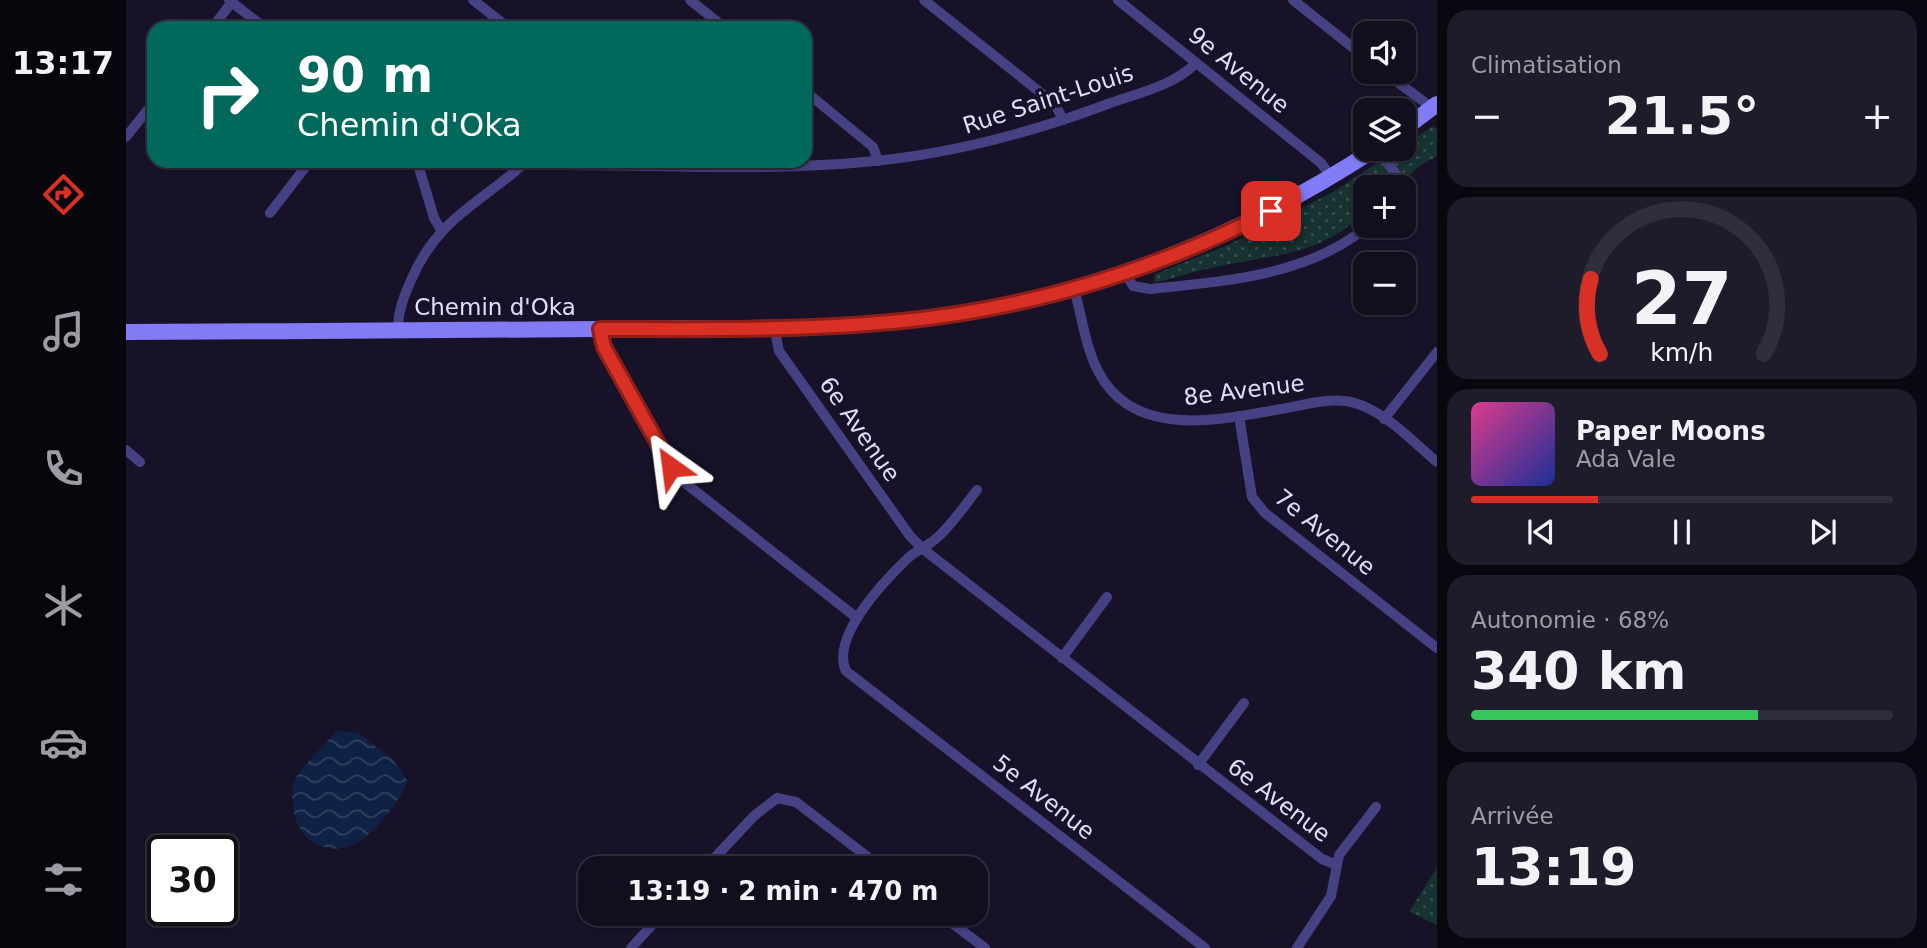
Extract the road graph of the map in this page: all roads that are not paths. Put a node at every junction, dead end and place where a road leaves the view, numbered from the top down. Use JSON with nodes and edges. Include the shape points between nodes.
{"nodes":[{"id":1,"x":473,"y":0,"type":"edge"},
{"id":2,"x":690,"y":0,"type":"edge"},
{"id":3,"x":924,"y":0,"type":"edge"},
{"id":4,"x":1118,"y":0,"type":"edge"},
{"id":5,"x":1293,"y":0,"type":"edge"},
{"id":6,"x":231,"y":1,"type":"edge"},
{"id":7,"x":217,"y":21,"type":"edge"},
{"id":8,"x":256,"y":21,"type":"edge"},
{"id":9,"x":500,"y":21,"type":"edge"},
{"id":10,"x":716,"y":21,"type":"edge"},
{"id":11,"x":1353,"y":48,"type":"edge"},
{"id":12,"x":1196,"y":63,"type":"junction"},
{"id":13,"x":1401,"y":84,"type":"edge"},
{"id":14,"x":812,"y":97,"type":"edge"},
{"id":15,"x":1435,"y":108,"type":"edge"},
{"id":16,"x":147,"y":111,"type":"edge"},
{"id":17,"x":1063,"y":120,"type":"junction"},
{"id":18,"x":1416,"y":121,"type":"edge"},
{"id":19,"x":126,"y":137,"type":"edge"},
{"id":20,"x":878,"y":161,"type":"junction"},
{"id":21,"x":1357,"y":161,"type":"edge"},
{"id":22,"x":1385,"y":161,"type":"edge"},
{"id":23,"x":812,"y":164,"type":"edge"},
{"id":24,"x":305,"y":168,"type":"edge"},
{"id":25,"x":419,"y":168,"type":"edge"},
{"id":26,"x":519,"y":168,"type":"edge"},
{"id":27,"x":1396,"y":175,"type":"edge"},
{"id":28,"x":1331,"y":177,"type":"junction"},
{"id":29,"x":270,"y":213,"type":"dead end"},
{"id":30,"x":441,"y":230,"type":"junction"},
{"id":31,"x":1353,"y":236,"type":"edge"},
{"id":32,"x":1125,"y":273,"type":"junction"},
{"id":33,"x":1074,"y":289,"type":"junction"},
{"id":34,"x":774,"y":327,"type":"junction"},
{"id":35,"x":600,"y":329,"type":"junction"},
{"id":36,"x":398,"y":330,"type":"junction"},
{"id":37,"x":126,"y":332,"type":"edge"},
{"id":38,"x":1437,"y":352,"type":"edge"},
{"id":39,"x":1239,"y":416,"type":"junction"},
{"id":40,"x":1384,"y":419,"type":"junction"},
{"id":41,"x":126,"y":450,"type":"edge"},
{"id":42,"x":140,"y":462,"type":"dead end"},
{"id":43,"x":1437,"y":462,"type":"edge"},
{"id":44,"x":977,"y":490,"type":"dead end"},
{"id":45,"x":923,"y":549,"type":"junction"},
{"id":46,"x":1107,"y":597,"type":"dead end"},
{"id":47,"x":857,"y":618,"type":"junction"},
{"id":48,"x":1437,"y":648,"type":"edge"},
{"id":49,"x":1062,"y":658,"type":"junction"},
{"id":50,"x":1244,"y":703,"type":"dead end"},
{"id":51,"x":1198,"y":765,"type":"junction"},
{"id":52,"x":1376,"y":807,"type":"dead end"},
{"id":53,"x":716,"y":856,"type":"edge"},
{"id":54,"x":866,"y":856,"type":"edge"},
{"id":55,"x":1336,"y":864,"type":"junction"},
{"id":56,"x":651,"y":926,"type":"edge"},
{"id":57,"x":956,"y":926,"type":"edge"},
{"id":58,"x":631,"y":948,"type":"edge"},
{"id":59,"x":985,"y":948,"type":"edge"},
{"id":60,"x":1205,"y":948,"type":"edge"},
{"id":61,"x":1297,"y":948,"type":"edge"}],
"edges":[{"from":1,"to":9,"type":"street"},
{"from":2,"to":10,"type":"street"},
{"from":3,"to":17,"type":"street","via":[[1055,104]]},
{"from":4,"to":12,"type":"street","name":"9e Avenue"},
{"from":5,"to":11,"type":"street"},
{"from":6,"to":7,"type":"street"},
{"from":6,"to":8,"type":"street"},
{"from":12,"to":17,"type":"street","name":"Rue Saint-Louis","via":[[1177,78]]},
{"from":12,"to":28,"type":"street","name":"9e Avenue","via":[[1321,163]]},
{"from":13,"to":15,"type":"street"},
{"from":14,"to":20,"type":"street","via":[[870,144]]},
{"from":15,"to":18,"type":"main road"},
{"from":16,"to":19,"type":"street"},
{"from":17,"to":20,"type":"street","name":"Rue Saint-Louis","via":[[983,144]]},
{"from":20,"to":23,"type":"street","name":"Rue Saint-Louis"},
{"from":21,"to":28,"type":"main road","name":"Chemin d'Oka"},
{"from":22,"to":27,"type":"street"},
{"from":24,"to":29,"type":"street"},
{"from":25,"to":30,"type":"street"},
{"from":26,"to":30,"type":"street"},
{"from":28,"to":32,"type":"main road","name":"Chemin d'Oka","via":[[1241,225]]},
{"from":30,"to":36,"type":"street","via":[[423,254],[402,301]]},
{"from":31,"to":32,"type":"street","via":[[1321,257],[1251,275],[1150,289],[1133,286]]},
{"from":32,"to":33,"type":"main road","name":"Chemin d'Oka"},
{"from":33,"to":34,"type":"main road","name":"Chemin d'Oka","via":[[903,321]]},
{"from":33,"to":39,"type":"street","name":"8e Avenue","via":[[1094,362],[1108,388],[1122,400],[1141,413],[1163,419]]},
{"from":34,"to":35,"type":"main road","name":"Chemin d'Oka"},
{"from":34,"to":45,"type":"street","name":"6e Avenue","via":[[779,351]]},
{"from":35,"to":36,"type":"main road","name":"Chemin d'Oka"},
{"from":35,"to":47,"type":"street","via":[[604,347],[680,479]]},
{"from":36,"to":37,"type":"main road","name":"Chemin d'Oka"},
{"from":38,"to":40,"type":"street"},
{"from":39,"to":40,"type":"street","name":"8e Avenue","via":[[1328,401],[1354,402]]},
{"from":39,"to":48,"type":"street","name":"7e Avenue","via":[[1252,497],[1265,513]]},
{"from":40,"to":43,"type":"street","name":"8e Avenue"},
{"from":41,"to":42,"type":"street"},
{"from":44,"to":45,"type":"street"},
{"from":45,"to":47,"type":"street","via":[[910,557]]},
{"from":45,"to":49,"type":"street","name":"6e Avenue"},
{"from":46,"to":49,"type":"street"},
{"from":47,"to":60,"type":"street","name":"5e Avenue","via":[[842,652],[846,671]]},
{"from":49,"to":51,"type":"street","name":"6e Avenue"},
{"from":50,"to":51,"type":"street","name":"6e Avenue"},
{"from":51,"to":55,"type":"street","name":"6e Avenue","via":[[1322,859]]},
{"from":52,"to":55,"type":"street"},
{"from":53,"to":54,"type":"street","via":[[777,798],[796,802]]},
{"from":55,"to":61,"type":"street","via":[[1331,896]]},
{"from":56,"to":58,"type":"street"},
{"from":57,"to":59,"type":"street"}]}
